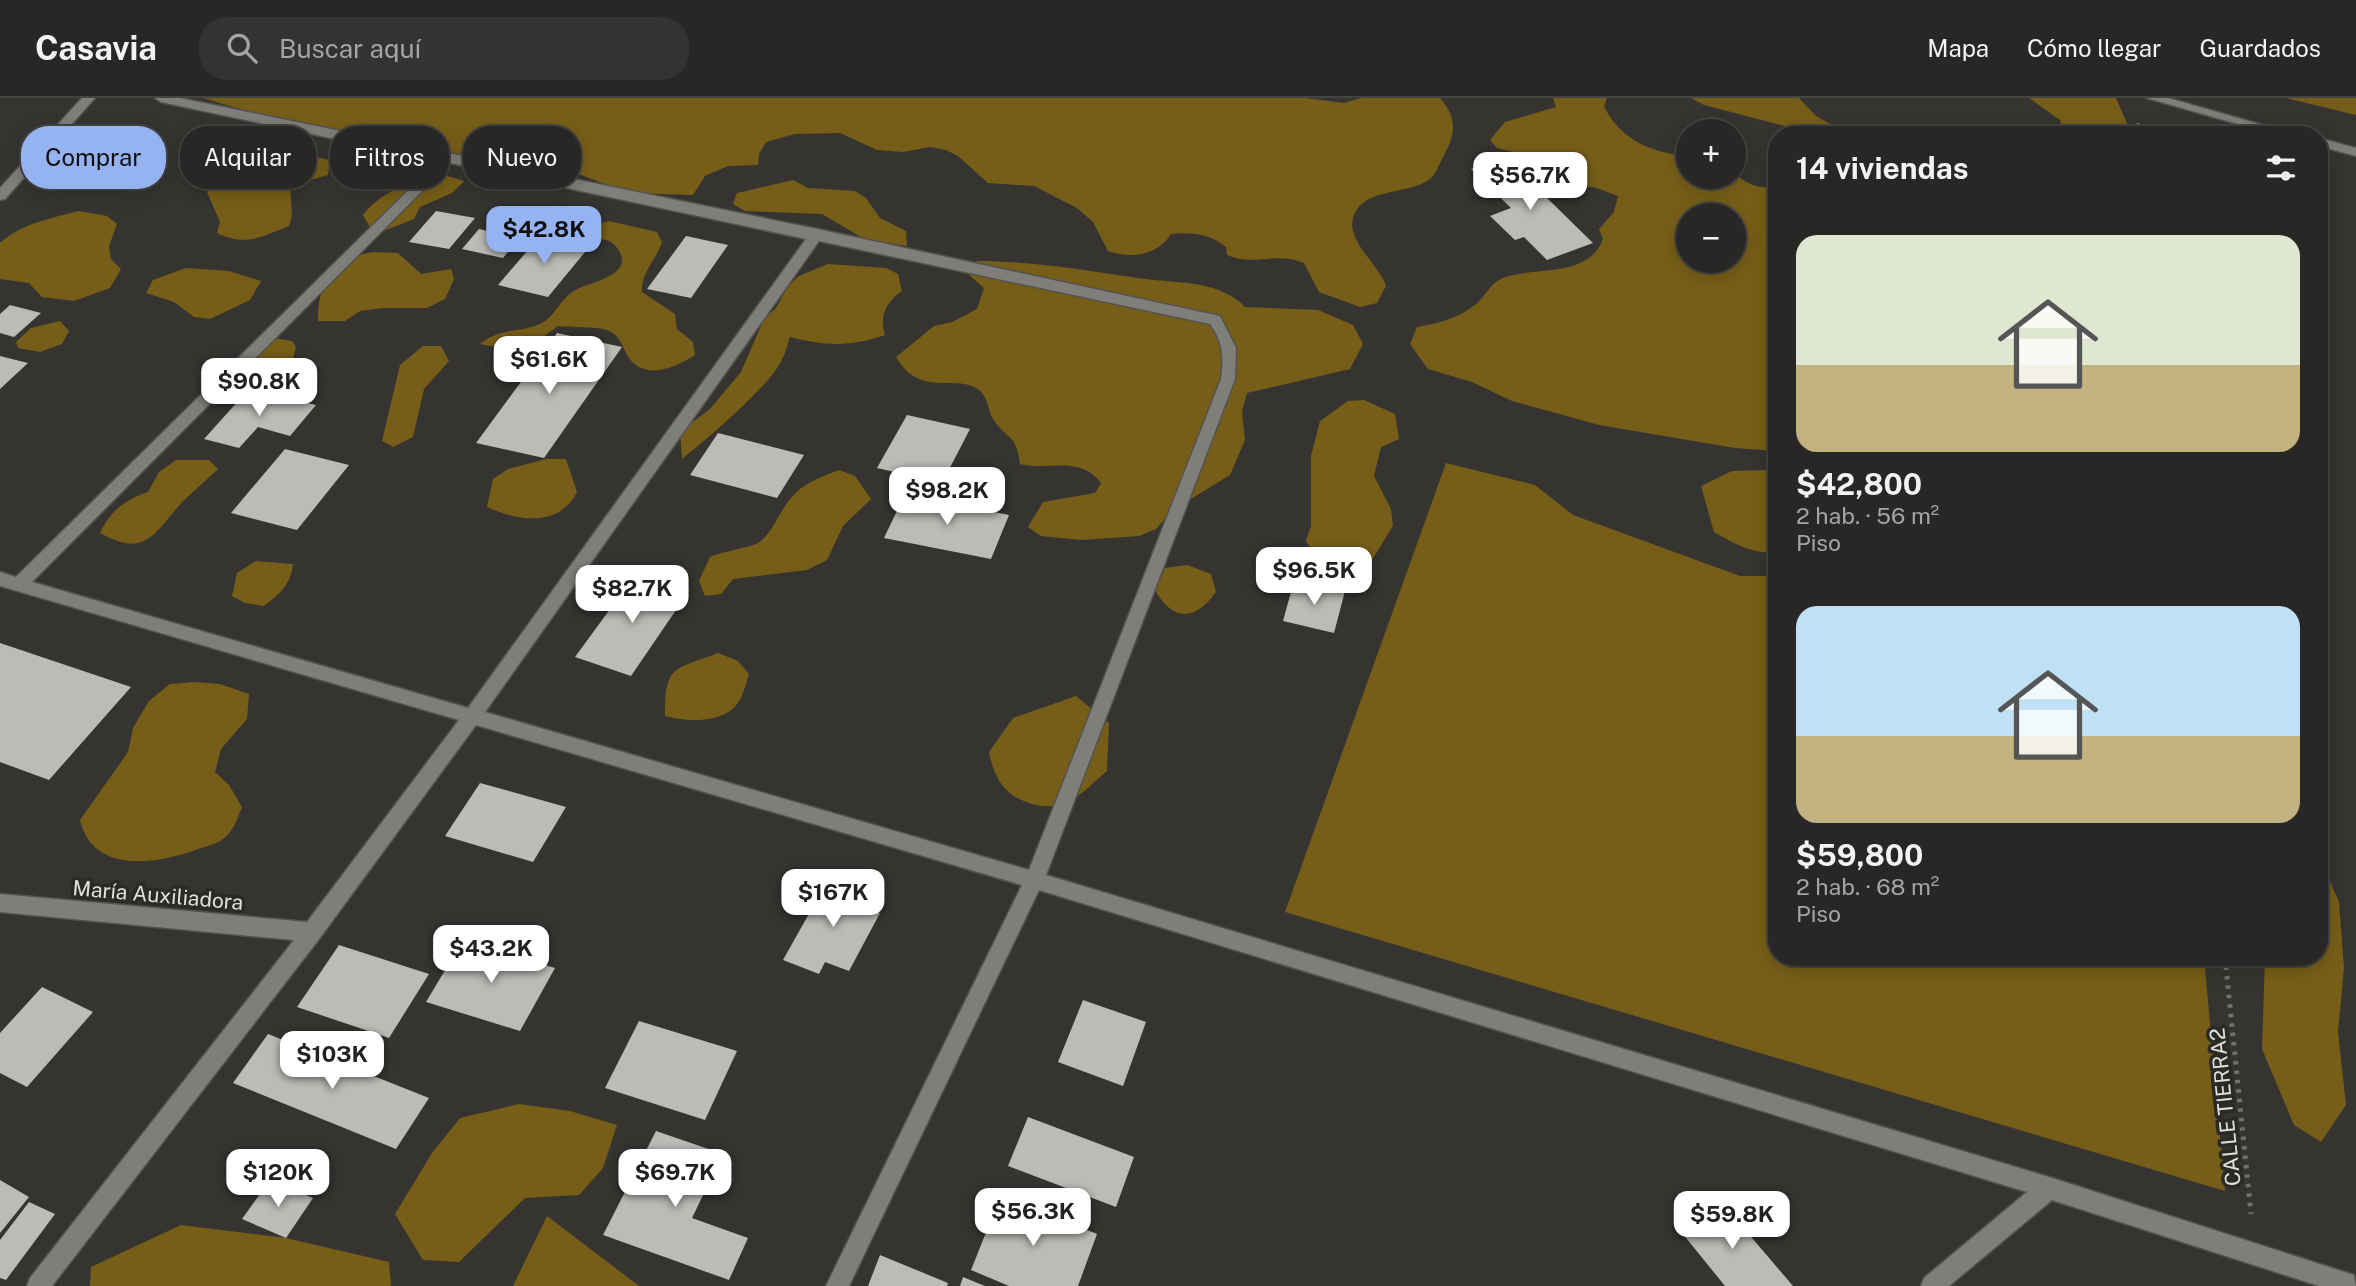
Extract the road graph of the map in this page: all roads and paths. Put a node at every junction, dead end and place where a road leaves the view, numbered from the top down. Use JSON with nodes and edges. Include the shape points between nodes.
{"nodes":[{"id":1,"x":89,"y":98,"type":"edge"},
{"id":2,"x":161,"y":98,"type":"edge"},
{"id":3,"x":2153,"y":98,"type":"edge"},
{"id":4,"x":2258,"y":126,"type":"edge"},
{"id":5,"x":330,"y":133,"type":"edge"},
{"id":6,"x":2328,"y":144,"type":"edge"},
{"id":7,"x":2356,"y":152,"type":"edge"},
{"id":8,"x":449,"y":158,"type":"edge"},
{"id":9,"x":416,"y":189,"type":"edge"},
{"id":10,"x":0,"y":195,"type":"edge"},
{"id":11,"x":817,"y":234,"type":"junction"},
{"id":12,"x":9,"y":581,"type":"edge"},
{"id":13,"x":472,"y":716,"type":"junction"},
{"id":14,"x":1034,"y":880,"type":"junction"},
{"id":15,"x":0,"y":904,"type":"edge"},
{"id":16,"x":312,"y":932,"type":"junction"},
{"id":17,"x":2226,"y":966,"type":"edge"},
{"id":18,"x":2049,"y":1188,"type":"junction"},
{"id":19,"x":2256,"y":1254,"type":"junction"},
{"id":20,"x":38,"y":1286,"type":"edge"},
{"id":21,"x":837,"y":1286,"type":"edge"},
{"id":22,"x":1932,"y":1286,"type":"edge"},
{"id":23,"x":2354,"y":1286,"type":"edge"}],
"edges":[{"from":1,"to":10,"type":"street"},
{"from":2,"to":5,"type":"street"},
{"from":3,"to":4,"type":"street"},
{"from":6,"to":7,"type":"street"},
{"from":8,"to":11,"type":"street"},
{"from":9,"to":12,"type":"street"},
{"from":11,"to":13,"type":"street"},
{"from":11,"to":14,"type":"street","via":[[1215,320],[1230,342],[1228,379]]},
{"from":12,"to":13,"type":"street"},
{"from":13,"to":14,"type":"street"},
{"from":13,"to":16,"type":"street"},
{"from":14,"to":18,"type":"street"},
{"from":14,"to":21,"type":"street"},
{"from":15,"to":16,"type":"street","name":"María Auxiliadora"},
{"from":16,"to":20,"type":"street"},
{"from":17,"to":19,"type":"path","name":"CALLE TIERRA2"},
{"from":18,"to":19,"type":"street"},
{"from":18,"to":22,"type":"street"},
{"from":19,"to":23,"type":"street"}]}
